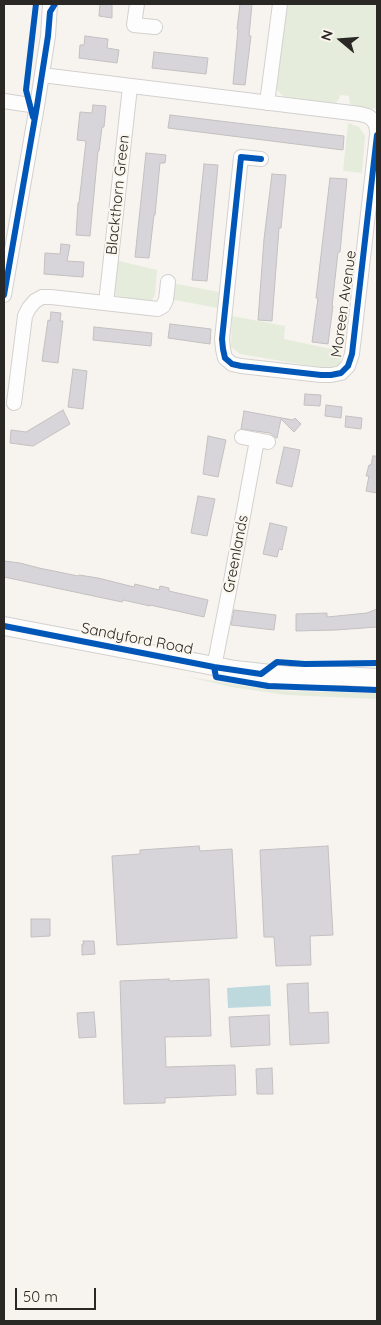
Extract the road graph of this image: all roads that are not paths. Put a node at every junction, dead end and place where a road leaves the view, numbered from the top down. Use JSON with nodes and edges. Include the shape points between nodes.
{"nodes":[{"id":1,"x":50,"y":4,"type":"edge"},
{"id":2,"x":137,"y":4,"type":"edge"},
{"id":3,"x":280,"y":4,"type":"edge"},
{"id":4,"x":155,"y":27,"type":"dead end"},
{"id":5,"x":42,"y":75,"type":"junction"},
{"id":6,"x":130,"y":87,"type":"junction"},
{"id":7,"x":4,"y":101,"type":"edge"},
{"id":8,"x":267,"y":103,"type":"junction"},
{"id":9,"x":38,"y":106,"type":"junction"},
{"id":10,"x":377,"y":133,"type":"edge"},
{"id":11,"x":261,"y":159,"type":"dead end"},
{"id":12,"x":371,"y":247,"type":"edge"},
{"id":13,"x":168,"y":282,"type":"dead end"},
{"id":14,"x":4,"y":294,"type":"edge"},
{"id":15,"x":106,"y":303,"type":"junction"},
{"id":16,"x":14,"y":403,"type":"dead end"},
{"id":17,"x":242,"y":437,"type":"dead end"},
{"id":18,"x":6,"y":628,"type":"edge"},
{"id":19,"x":214,"y":667,"type":"junction"},
{"id":20,"x":377,"y":678,"type":"edge"}],
"edges":[{"from":1,"to":5,"type":"street"},
{"from":2,"to":4,"type":"street","via":[[134,24]]},
{"from":3,"to":8,"type":"street"},
{"from":5,"to":6,"type":"street","name":"Moreen Avenue"},
{"from":5,"to":9,"type":"street"},
{"from":6,"to":8,"type":"street","name":"Moreen Avenue"},
{"from":6,"to":15,"type":"street","name":"Blackthorn Green"},
{"from":7,"to":9,"type":"street"},
{"from":8,"to":10,"type":"street","name":"Moreen Avenue","via":[[368,116],[376,125]]},
{"from":9,"to":14,"type":"street"},
{"from":10,"to":12,"type":"street","name":"Moreen Avenue"},
{"from":11,"to":12,"type":"street","name":"Moreen Avenue","via":[[241,157],[222,340],[225,358],[232,364],[321,375],[341,373],[348,366],[352,354]]},
{"from":13,"to":15,"type":"street","via":[[164,306]]},
{"from":15,"to":16,"type":"street","via":[[51,296],[35,301],[25,316]]},
{"from":17,"to":19,"type":"street","name":"Greenlands","via":[[262,441]]},
{"from":18,"to":19,"type":"main road","name":"Sandyford Road"},
{"from":19,"to":20,"type":"main road","name":"Sandyford Road","via":[[289,676]]}]}
